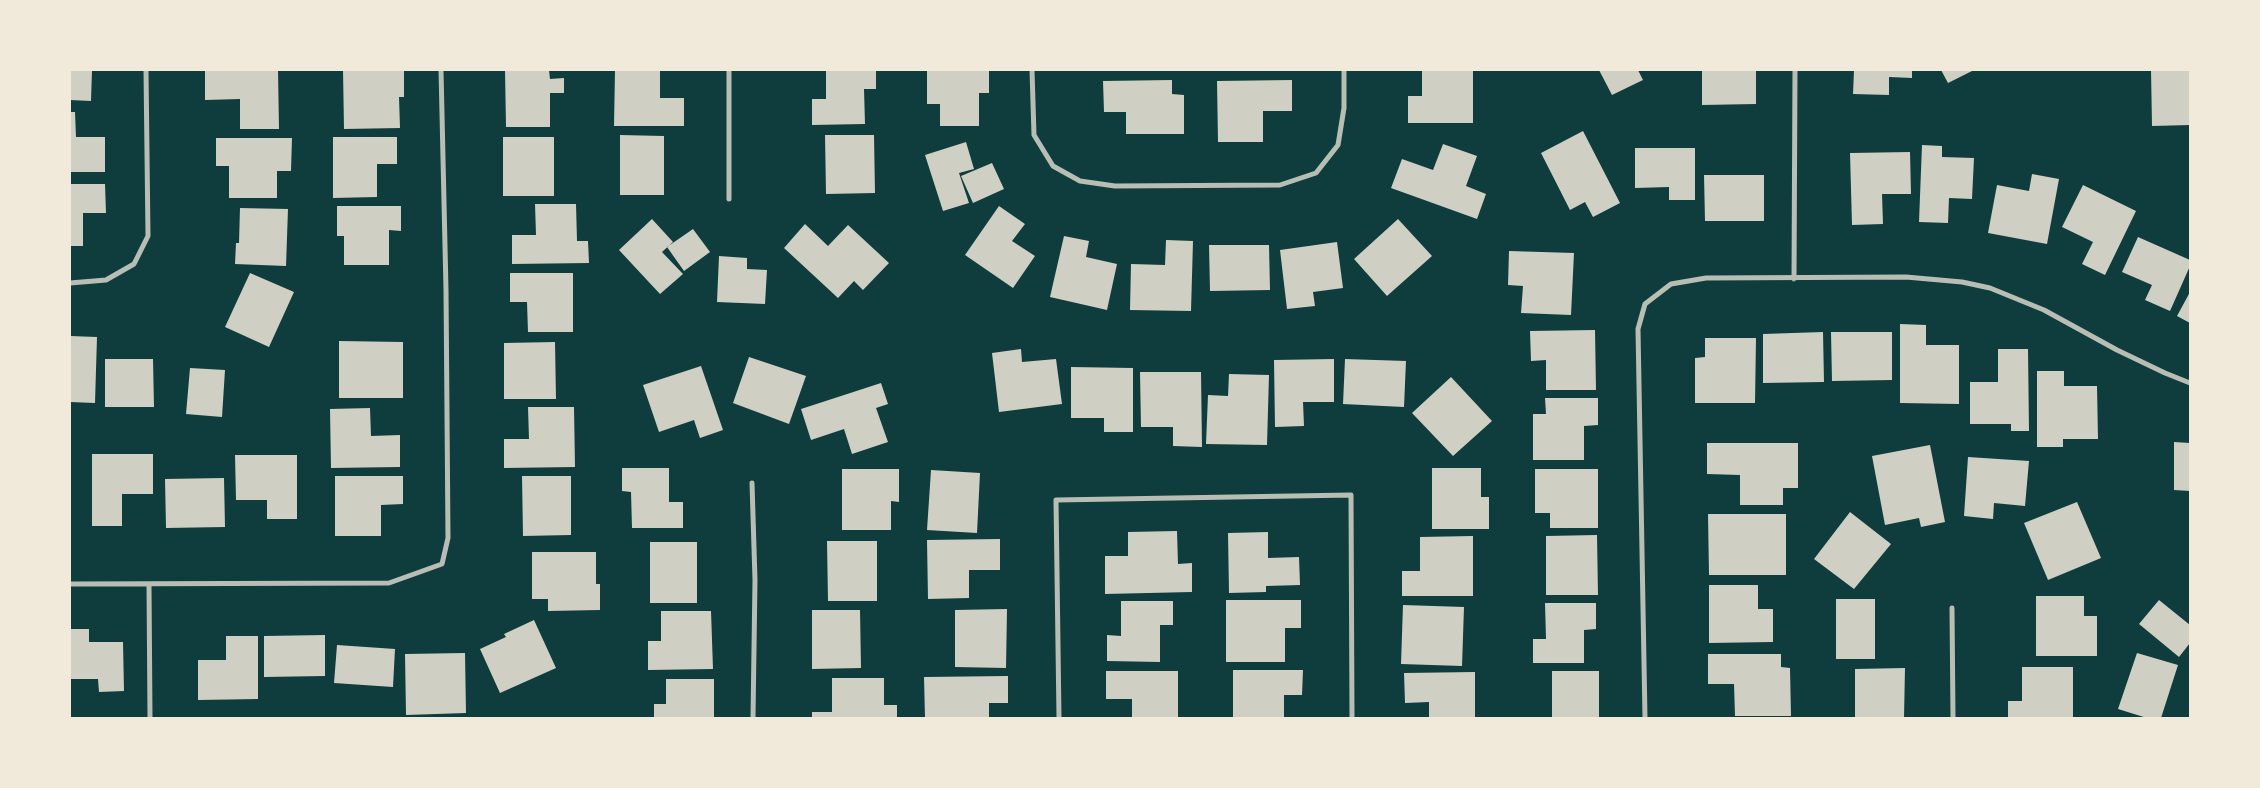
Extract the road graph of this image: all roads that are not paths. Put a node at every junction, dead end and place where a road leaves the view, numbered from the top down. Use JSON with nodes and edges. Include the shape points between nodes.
{"nodes":[{"id":1,"x":146,"y":70,"type":"edge"},
{"id":2,"x":441,"y":70,"type":"edge"},
{"id":3,"x":730,"y":70,"type":"edge"},
{"id":4,"x":1032,"y":70,"type":"edge"},
{"id":5,"x":1344,"y":70,"type":"edge"},
{"id":6,"x":1795,"y":70,"type":"edge"},
{"id":7,"x":729,"y":200,"type":"dead end"},
{"id":8,"x":1794,"y":279,"type":"junction"},
{"id":9,"x":70,"y":283,"type":"edge"},
{"id":10,"x":2190,"y":382,"type":"edge"},
{"id":11,"x":752,"y":482,"type":"dead end"},
{"id":12,"x":70,"y":584,"type":"edge"},
{"id":13,"x":149,"y":584,"type":"junction"},
{"id":14,"x":1952,"y":608,"type":"dead end"},
{"id":15,"x":150,"y":718,"type":"edge"},
{"id":16,"x":753,"y":718,"type":"edge"},
{"id":17,"x":1059,"y":718,"type":"edge"},
{"id":18,"x":1352,"y":718,"type":"edge"},
{"id":19,"x":1645,"y":718,"type":"edge"},
{"id":20,"x":1953,"y":718,"type":"edge"}],
"edges":[{"from":1,"to":9,"type":"street","via":[[148,236],[134,264],[106,280]]},
{"from":2,"to":13,"type":"street","via":[[448,538],[442,564],[389,583]]},
{"from":3,"to":7,"type":"street"},
{"from":4,"to":5,"type":"street","via":[[1034,135],[1053,166],[1080,181],[1114,186],[1280,185],[1316,173],[1338,145],[1344,108]]},
{"from":6,"to":8,"type":"street"},
{"from":8,"to":10,"type":"street","via":[[1906,277],[1990,288],[2044,310],[2118,350]]},
{"from":8,"to":19,"type":"street","via":[[1706,278],[1671,284],[1646,304],[1638,329]]},
{"from":11,"to":16,"type":"street"},
{"from":12,"to":13,"type":"street"},
{"from":13,"to":15,"type":"street"},
{"from":14,"to":20,"type":"street"},
{"from":17,"to":18,"type":"street","via":[[1056,500],[1351,495]]}]}
